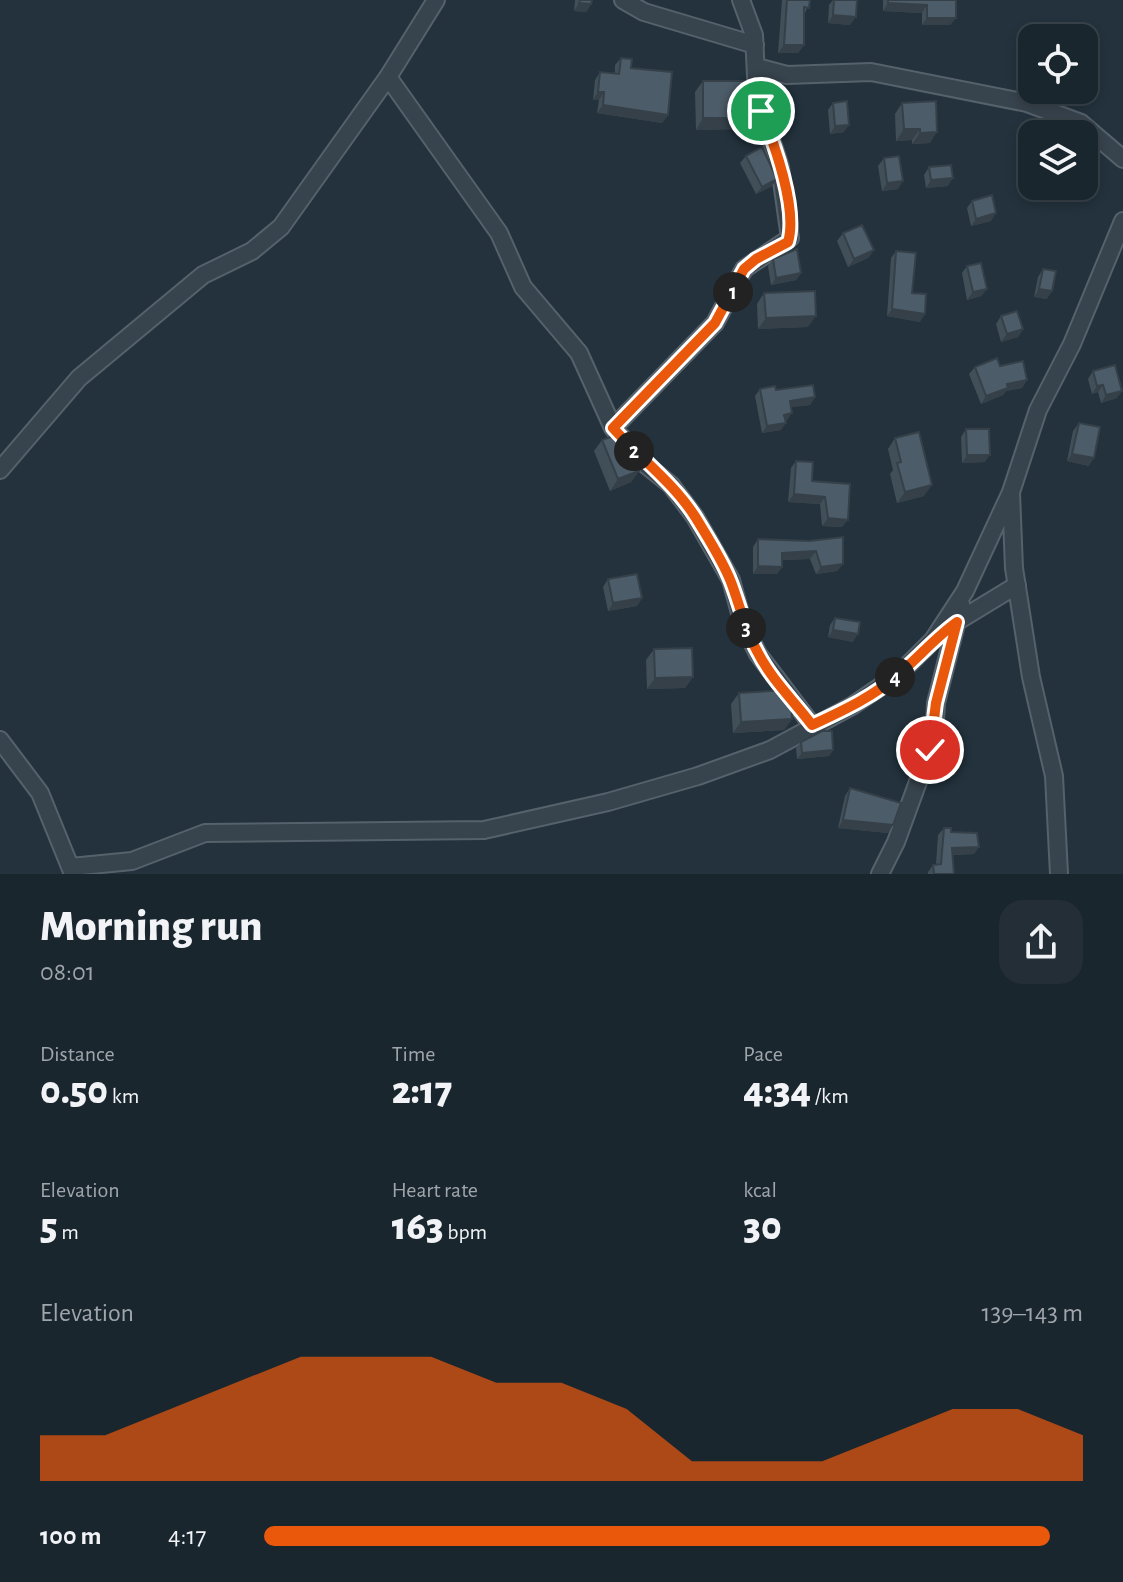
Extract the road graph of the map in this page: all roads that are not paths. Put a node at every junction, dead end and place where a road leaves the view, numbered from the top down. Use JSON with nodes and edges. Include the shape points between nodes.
{"nodes":[{"id":1,"x":436,"y":0,"type":"edge"},
{"id":2,"x":623,"y":0,"type":"edge"},
{"id":3,"x":741,"y":0,"type":"edge"},
{"id":4,"x":755,"y":45,"type":"junction"},
{"id":5,"x":757,"y":67,"type":"junction"},
{"id":6,"x":388,"y":77,"type":"junction"},
{"id":7,"x":1123,"y":159,"type":"edge"},
{"id":8,"x":1123,"y":221,"type":"edge"},
{"id":9,"x":613,"y":428,"type":"junction"},
{"id":10,"x":0,"y":470,"type":"edge"},
{"id":11,"x":1011,"y":492,"type":"junction"},
{"id":12,"x":993,"y":524,"type":"junction"},
{"id":13,"x":1012,"y":541,"type":"junction"},
{"id":14,"x":1017,"y":585,"type":"junction"},
{"id":15,"x":965,"y":591,"type":"junction"},
{"id":16,"x":957,"y":622,"type":"junction"},
{"id":17,"x":933,"y":640,"type":"junction"},
{"id":18,"x":812,"y":725,"type":"junction"},
{"id":19,"x":0,"y":740,"type":"edge"},
{"id":20,"x":72,"y":871,"type":"edge"},
{"id":21,"x":880,"y":874,"type":"edge"},
{"id":22,"x":1059,"y":874,"type":"edge"}],
"edges":[{"from":1,"to":6,"type":"street"},
{"from":2,"to":4,"type":"street","via":[[644,12]]},
{"from":3,"to":4,"type":"street"},
{"from":4,"to":5,"type":"street"},
{"from":5,"to":7,"type":"street","via":[[787,75],[871,72],[1027,103],[1081,123]]},
{"from":5,"to":9,"type":"street","via":[[761,111],[780,167],[791,229],[788,242],[744,269],[715,323]]},
{"from":6,"to":9,"type":"street","via":[[499,233],[523,287],[579,353]]},
{"from":6,"to":10,"type":"street","via":[[281,227],[252,251],[203,275],[79,378]]},
{"from":8,"to":11,"type":"street","via":[[1038,410]]},
{"from":9,"to":18,"type":"street","via":[[671,485],[695,517],[731,580],[758,654]]},
{"from":11,"to":12,"type":"street"},
{"from":11,"to":13,"type":"street"},
{"from":12,"to":13,"type":"street"},
{"from":12,"to":15,"type":"street"},
{"from":13,"to":14,"type":"street"},
{"from":14,"to":16,"type":"street"},
{"from":14,"to":22,"type":"street","via":[[1054,776]]},
{"from":15,"to":16,"type":"street"},
{"from":15,"to":17,"type":"street"},
{"from":16,"to":17,"type":"street"},
{"from":16,"to":21,"type":"street","via":[[936,703],[934,738]]},
{"from":17,"to":18,"type":"street","via":[[899,674]]},
{"from":18,"to":20,"type":"street","via":[[770,750],[698,776],[484,830],[205,833],[132,861]]},
{"from":19,"to":20,"type":"street","via":[[40,793]]}]}
